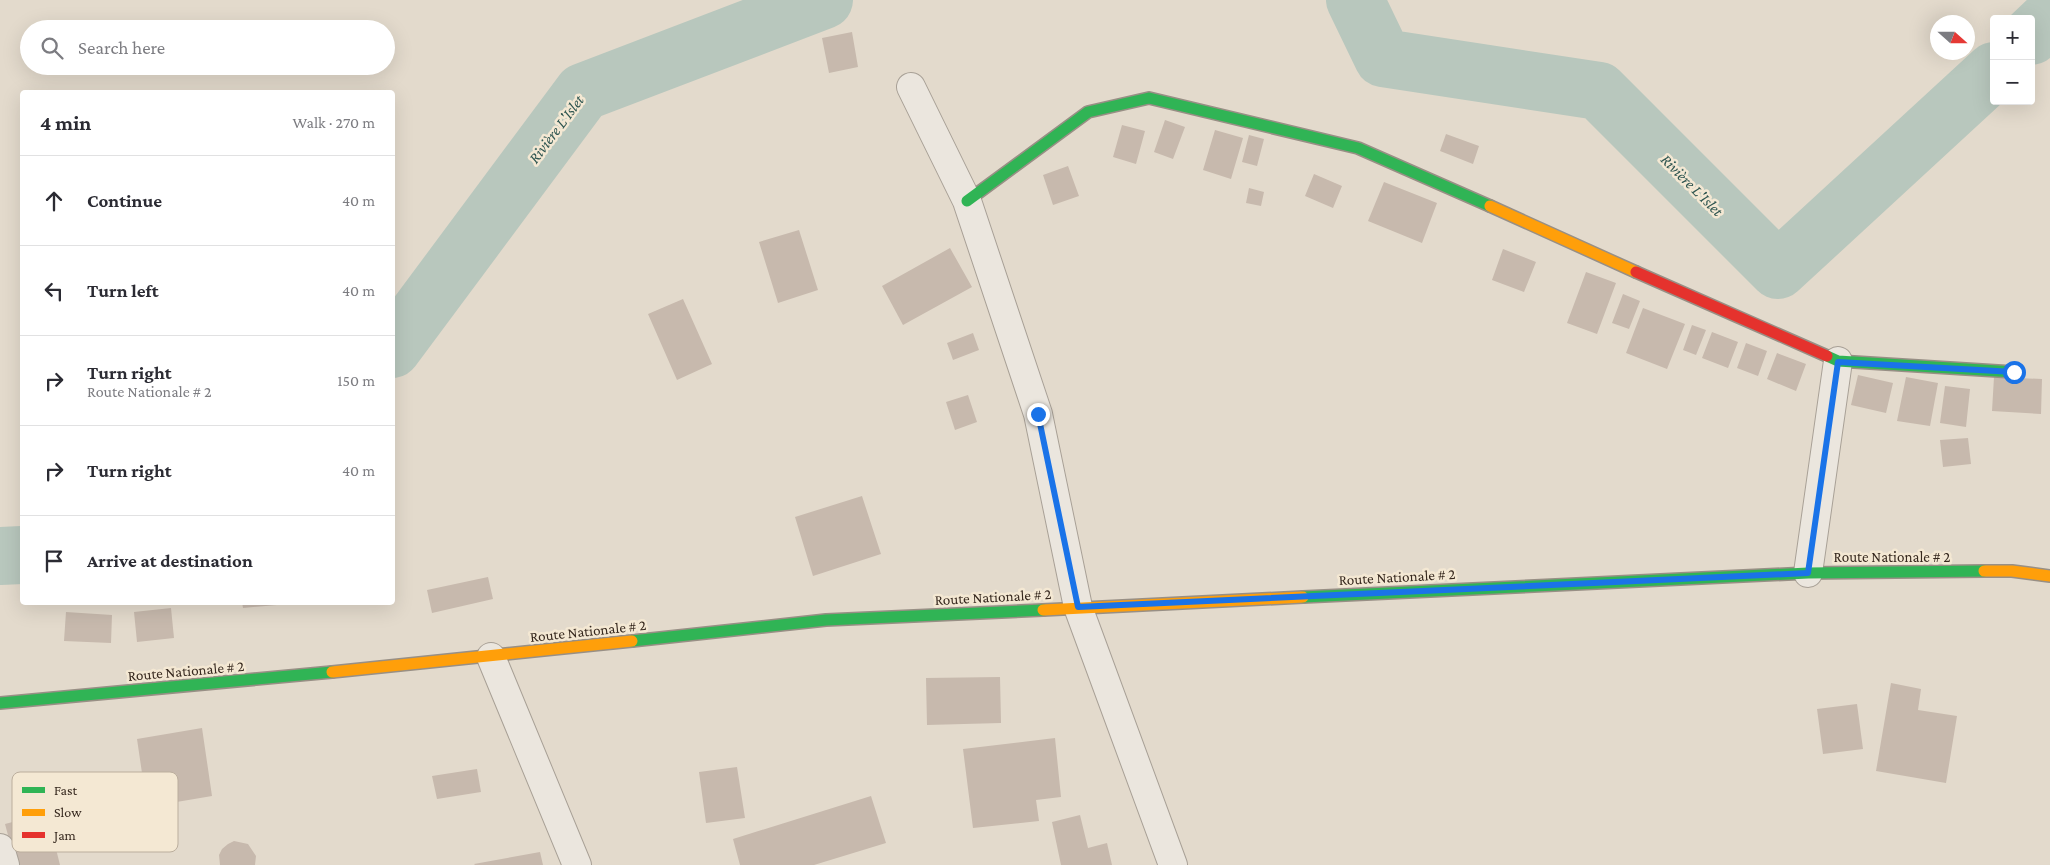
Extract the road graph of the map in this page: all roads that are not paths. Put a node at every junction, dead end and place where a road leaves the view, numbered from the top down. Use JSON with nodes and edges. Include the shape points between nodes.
{"nodes":[{"id":1,"x":911,"y":87,"type":"dead end"},
{"id":2,"x":967,"y":201,"type":"junction"},
{"id":3,"x":1838,"y":362,"type":"junction"},
{"id":4,"x":2014,"y":372,"type":"dead end"},
{"id":5,"x":1808,"y":573,"type":"junction"},
{"id":6,"x":2050,"y":576,"type":"edge"},
{"id":7,"x":1078,"y":607,"type":"junction"},
{"id":8,"x":491,"y":657,"type":"junction"},
{"id":9,"x":0,"y":703,"type":"edge"},
{"id":10,"x":0,"y":848,"type":"edge"},
{"id":11,"x":5,"y":865,"type":"edge"},
{"id":12,"x":577,"y":865,"type":"edge"},
{"id":13,"x":1173,"y":865,"type":"edge"}],
"edges":[{"from":1,"to":2,"type":"street"},
{"from":2,"to":3,"type":"main road","via":[[1088,112],[1149,98],[1358,148]]},
{"from":2,"to":7,"type":"street","via":[[1038,414]]},
{"from":3,"to":4,"type":"main road"},
{"from":3,"to":5,"type":"street"},
{"from":5,"to":6,"type":"main road","name":"Route Nationale # 2","via":[[2012,571]]},
{"from":5,"to":7,"type":"main road","name":"Route Nationale # 2"},
{"from":7,"to":8,"type":"main road","name":"Route Nationale # 2","via":[[826,620]]},
{"from":7,"to":13,"type":"street"},
{"from":8,"to":9,"type":"main road","name":"Route Nationale # 2"},
{"from":8,"to":12,"type":"street"},
{"from":10,"to":11,"type":"street"}]}
